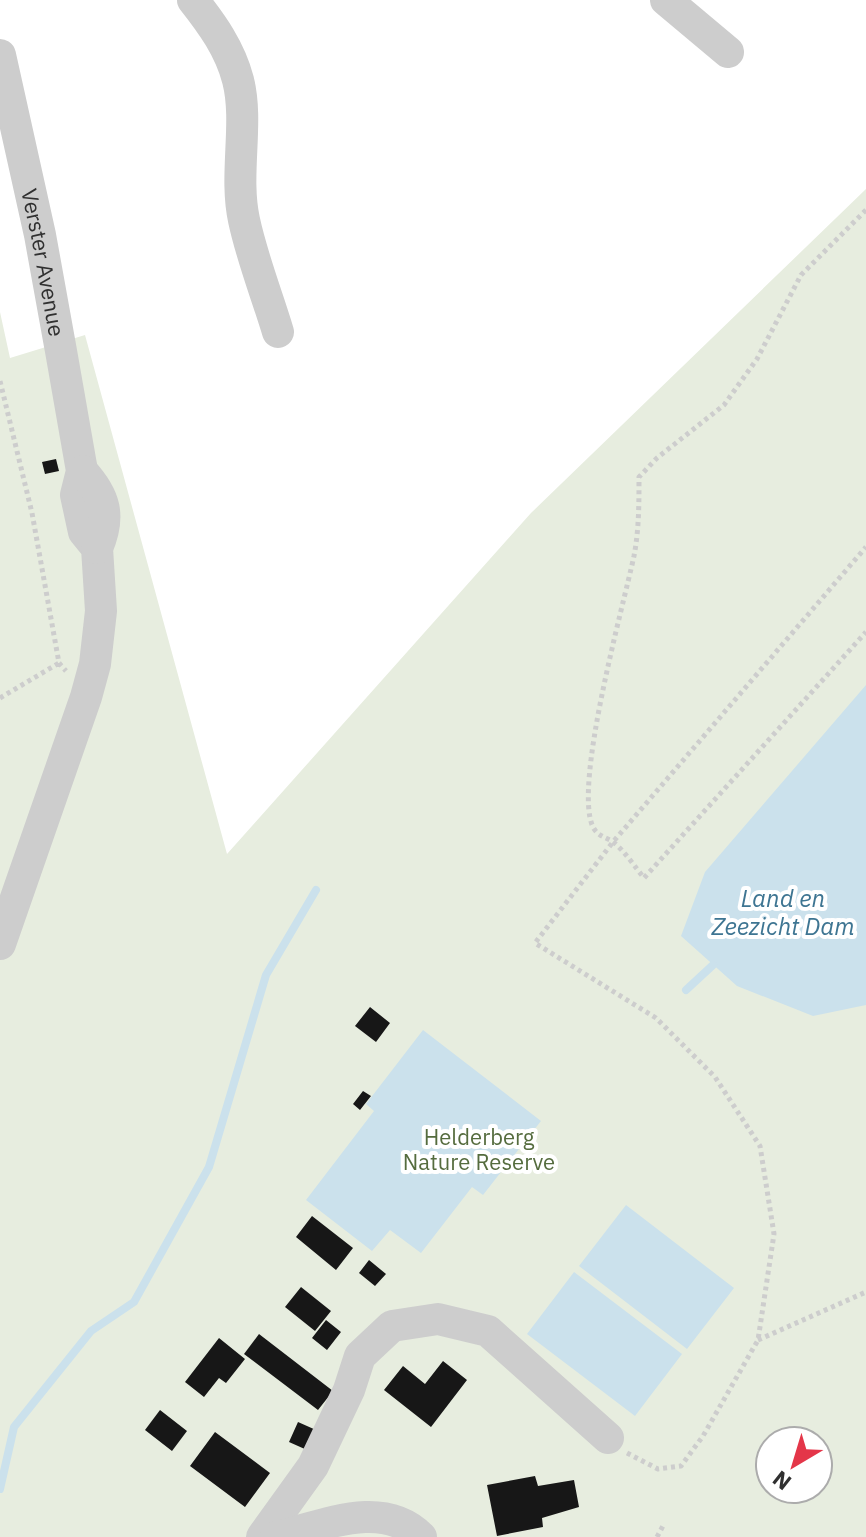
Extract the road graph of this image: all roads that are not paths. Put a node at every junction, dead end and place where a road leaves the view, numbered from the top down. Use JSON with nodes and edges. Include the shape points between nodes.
{"nodes":[{"id":1,"x":193,"y":0,"type":"edge"},
{"id":2,"x":666,"y":0,"type":"edge"},
{"id":3,"x":728,"y":52,"type":"dead end"},
{"id":4,"x":0,"y":55,"type":"edge"},
{"id":5,"x":278,"y":332,"type":"dead end"},
{"id":6,"x":0,"y":944,"type":"edge"},
{"id":7,"x":608,"y":1438,"type":"road end"},
{"id":8,"x":304,"y":1479,"type":"junction"},
{"id":9,"x":326,"y":1525,"type":"junction"},
{"id":10,"x":262,"y":1537,"type":"edge"},
{"id":11,"x":276,"y":1537,"type":"edge"},
{"id":12,"x":421,"y":1537,"type":"edge"}],
"edges":[{"from":1,"to":5,"type":"street","via":[[220,35],[238,80],[244,221]]},
{"from":2,"to":3,"type":"street"},
{"from":4,"to":6,"type":"street","name":"Verster Avenue","via":[[40,235],[82,471],[99,490],[106,527],[97,548],[101,611],[95,664]]},
{"from":7,"to":8,"type":"street","via":[[488,1331],[460,1321],[418,1320],[392,1326],[360,1356],[337,1417]]},
{"from":8,"to":9,"type":"street"},
{"from":8,"to":10,"type":"street"},
{"from":9,"to":11,"type":"street"},
{"from":9,"to":12,"type":"street","via":[[358,1517],[393,1517]]}]}
